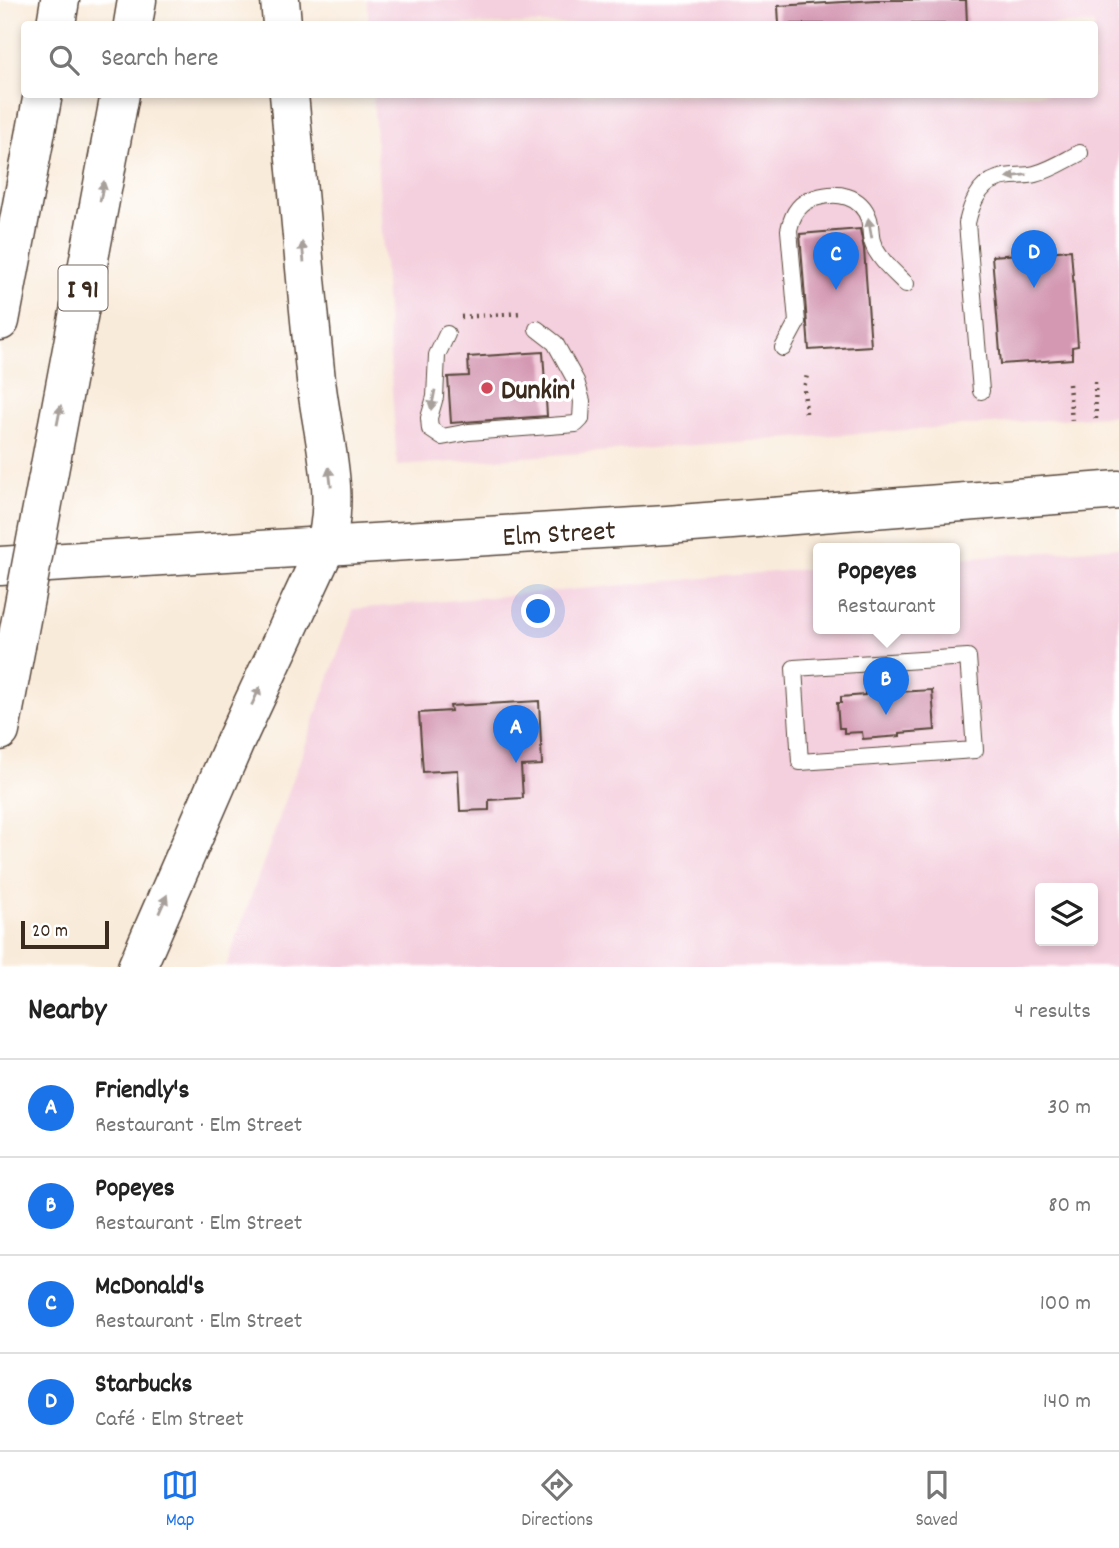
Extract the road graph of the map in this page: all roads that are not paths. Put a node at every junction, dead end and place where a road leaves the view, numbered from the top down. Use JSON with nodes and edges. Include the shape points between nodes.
{"nodes":[{"id":1,"x":60,"y":0,"type":"edge"},
{"id":2,"x":138,"y":0,"type":"edge"},
{"id":3,"x":280,"y":0,"type":"edge"},
{"id":4,"x":56,"y":21,"type":"edge"},
{"id":5,"x":134,"y":21,"type":"edge"},
{"id":6,"x":282,"y":21,"type":"edge"},
{"id":7,"x":42,"y":98,"type":"edge"},
{"id":8,"x":119,"y":98,"type":"edge"},
{"id":9,"x":289,"y":98,"type":"edge"},
{"id":10,"x":1080,"y":153,"type":"dead end"},
{"id":11,"x":906,"y":284,"type":"dead end"},
{"id":12,"x":0,"y":321,"type":"edge"},
{"id":13,"x":537,"y":329,"type":"dead end"},
{"id":14,"x":447,"y":334,"type":"dead end"},
{"id":15,"x":783,"y":348,"type":"dead end"},
{"id":16,"x":981,"y":391,"type":"dead end"},
{"id":17,"x":1119,"y":490,"type":"edge"},
{"id":18,"x":326,"y":545,"type":"junction"},
{"id":19,"x":0,"y":566,"type":"edge"},
{"id":20,"x":0,"y":731,"type":"edge"},
{"id":21,"x":975,"y":750,"type":"joint"},
{"id":22,"x":136,"y":967,"type":"edge"}],
"edges":[{"from":1,"to":4,"type":"main road"},
{"from":2,"to":5,"type":"main road"},
{"from":3,"to":6,"type":"main road"},
{"from":7,"to":12,"type":"main road"},
{"from":20,"to":8,"type":"main road","number":"I 91","one_way":true,"bridge":true},
{"from":18,"to":9,"type":"main road","one_way":true,"via":[[332,519],[331,488],[317,396]]},
{"from":10,"to":16,"type":"lane","one_way":true,"via":[[1035,174],[996,179],[980,190],[971,205],[967,223]]},
{"from":11,"to":15,"type":"lane","one_way":true,"via":[[872,242],[869,220],[856,200],[840,194],[801,204],[789,230],[797,322]]},
{"from":14,"to":13,"type":"lane","one_way":true,"via":[[437,355],[429,418],[430,429],[442,437],[576,424],[581,419],[576,381],[555,343]]},
{"from":17,"to":18,"type":"main road","name":"Elm Street","via":[[667,525]]},
{"from":18,"to":19,"type":"main road","name":"Elm Street"},
{"from":22,"to":18,"type":"main road","one_way":true},
{"from":21,"to":21,"type":"lane","via":[[968,657],[794,668],[800,762]]}]}
